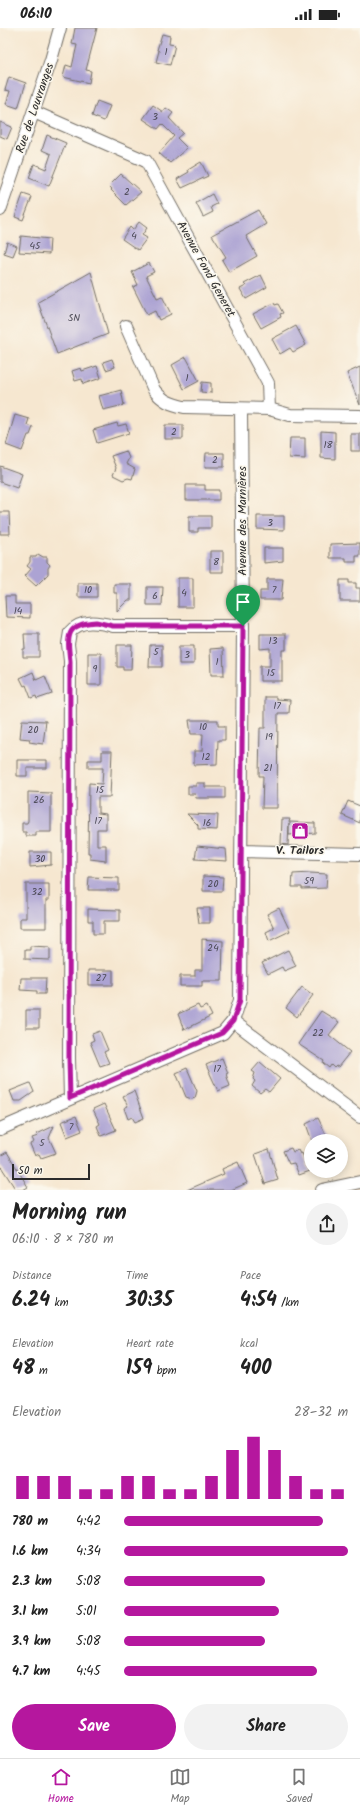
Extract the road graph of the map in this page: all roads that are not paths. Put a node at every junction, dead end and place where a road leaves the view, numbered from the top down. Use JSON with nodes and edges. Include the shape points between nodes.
{"nodes":[{"id":1,"x":60,"y":28,"type":"edge"},
{"id":2,"x":34,"y":112,"type":"junction"},
{"id":3,"x":0,"y":210,"type":"edge"},
{"id":4,"x":126,"y":326,"type":"dead end"},
{"id":5,"x":269,"y":409,"type":"junction"},
{"id":6,"x":240,"y":410,"type":"junction"},
{"id":7,"x":360,"y":416,"type":"edge"},
{"id":8,"x":243,"y":626,"type":"junction"},
{"id":9,"x":242,"y":851,"type":"junction"},
{"id":10,"x":360,"y":854,"type":"edge"},
{"id":11,"x":233,"y":1021,"type":"junction"},
{"id":12,"x":70,"y":1098,"type":"junction"},
{"id":13,"x":360,"y":1117,"type":"edge"},
{"id":14,"x":0,"y":1130,"type":"edge"},
{"id":15,"x":360,"y":1182,"type":"edge"},
{"id":16,"x":322,"y":1190,"type":"edge"}],
"edges":[{"from":1,"to":2,"type":"street","name":"Rue de Louvranges"},
{"from":2,"to":3,"type":"street","name":"Rue de Louvranges"},
{"from":2,"to":5,"type":"street","name":"Avenue Fond Generet","via":[[146,161],[268,382]]},
{"from":4,"to":6,"type":"street","via":[[154,390],[161,398],[170,404],[184,407]]},
{"from":5,"to":6,"type":"street"},
{"from":5,"to":7,"type":"street","via":[[290,415]]},
{"from":6,"to":8,"type":"street","name":"Avenue des Marnières"},
{"from":8,"to":9,"type":"street","name":"Avenue des Marnières"},
{"from":8,"to":12,"type":"street","via":[[113,626],[96,622],[82,623],[70,632]]},
{"from":9,"to":10,"type":"street"},
{"from":9,"to":11,"type":"street","name":"Avenue des Marnières","via":[[240,1000]]},
{"from":11,"to":12,"type":"street","via":[[222,1033]]},
{"from":11,"to":13,"type":"street"},
{"from":12,"to":14,"type":"street"},
{"from":15,"to":16,"type":"street"}]}
